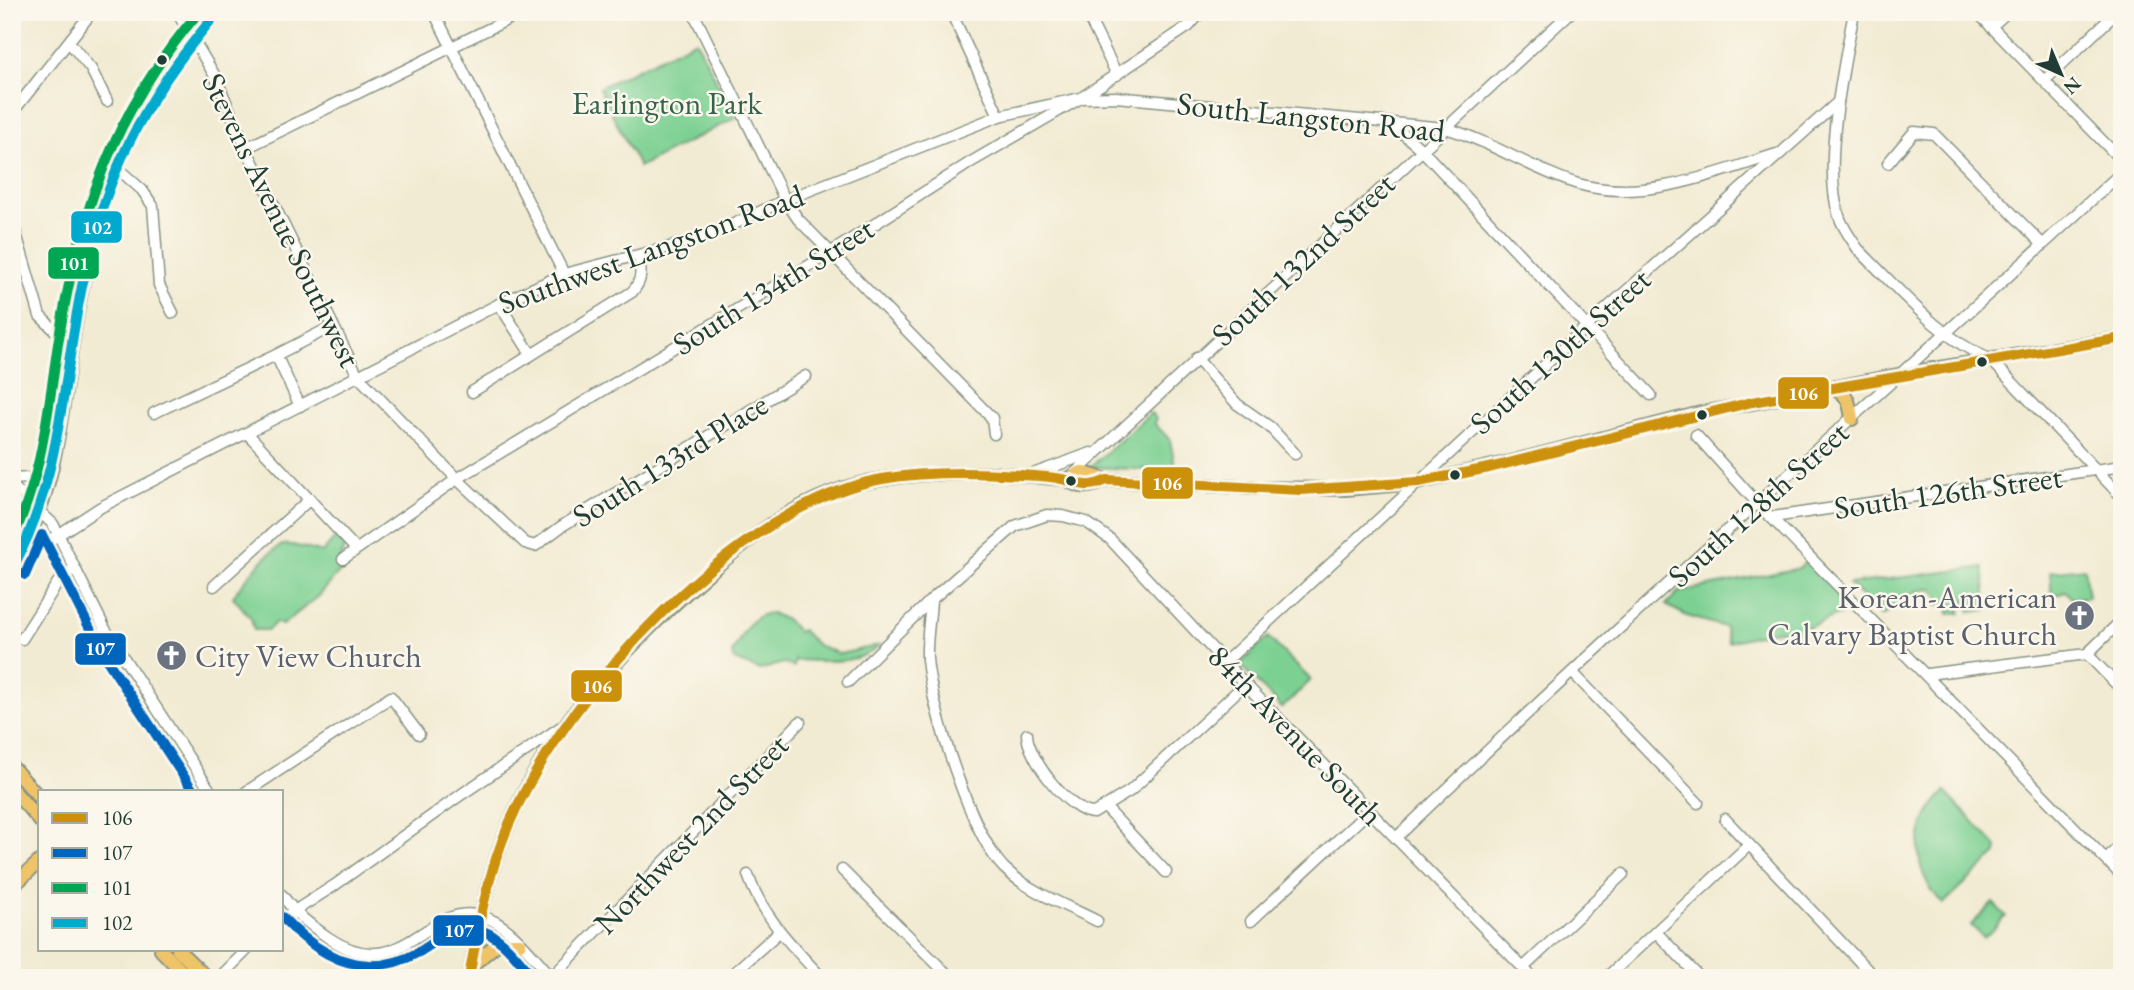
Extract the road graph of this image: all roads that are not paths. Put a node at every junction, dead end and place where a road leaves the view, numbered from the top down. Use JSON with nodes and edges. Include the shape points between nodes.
{"nodes":[{"id":1,"x":93,"y":12,"type":"edge"},
{"id":2,"x":177,"y":12,"type":"edge"},
{"id":3,"x":218,"y":12,"type":"edge"},
{"id":4,"x":433,"y":12,"type":"edge"},
{"id":5,"x":523,"y":12,"type":"edge"},
{"id":6,"x":693,"y":12,"type":"edge"},
{"id":7,"x":951,"y":12,"type":"edge"},
{"id":8,"x":1086,"y":12,"type":"edge"},
{"id":9,"x":1201,"y":12,"type":"edge"},
{"id":10,"x":1571,"y":12,"type":"edge"},
{"id":11,"x":1854,"y":12,"type":"edge"},
{"id":12,"x":1977,"y":12,"type":"edge"},
{"id":13,"x":2007,"y":12,"type":"edge"},
{"id":14,"x":2117,"y":12,"type":"edge"},
{"id":15,"x":1992,"y":27,"type":"junction"},
{"id":16,"x":192,"y":40,"type":"junction"},
{"id":17,"x":69,"y":42,"type":"junction"},
{"id":18,"x":452,"y":49,"type":"junction"},
{"id":19,"x":1116,"y":75,"type":"junction"},
{"id":20,"x":2045,"y":80,"type":"junction"},
{"id":21,"x":1081,"y":98,"type":"junction"},
{"id":22,"x":107,"y":101,"type":"dead end"},
{"id":23,"x":1838,"y":102,"type":"junction"},
{"id":24,"x":12,"y":113,"type":"edge"},
{"id":25,"x":999,"y":116,"type":"junction"},
{"id":26,"x":1391,"y":123,"type":"junction"},
{"id":27,"x":1445,"y":128,"type":"junction"},
{"id":28,"x":246,"y":148,"type":"junction"},
{"id":29,"x":1422,"y":150,"type":"junction"},
{"id":30,"x":1777,"y":154,"type":"junction"},
{"id":31,"x":2122,"y":161,"type":"edge"},
{"id":32,"x":1888,"y":163,"type":"dead end"},
{"id":33,"x":115,"y":166,"type":"junction"},
{"id":34,"x":2122,"y":172,"type":"edge"},
{"id":35,"x":785,"y":200,"type":"junction"},
{"id":36,"x":12,"y":220,"type":"edge"},
{"id":37,"x":2043,"y":245,"type":"junction"},
{"id":38,"x":832,"y":251,"type":"junction"},
{"id":39,"x":639,"y":256,"type":"junction"},
{"id":40,"x":564,"y":274,"type":"junction"},
{"id":41,"x":499,"y":304,"type":"junction"},
{"id":42,"x":173,"y":313,"type":"dead end"},
{"id":43,"x":333,"y":326,"type":"junction"},
{"id":44,"x":1586,"y":327,"type":"junction"},
{"id":45,"x":1945,"y":335,"type":"junction"},
{"id":46,"x":2122,"y":338,"type":"edge"},
{"id":47,"x":72,"y":347,"type":"junction"},
{"id":48,"x":530,"y":354,"type":"junction"},
{"id":49,"x":276,"y":355,"type":"junction"},
{"id":50,"x":1196,"y":358,"type":"junction"},
{"id":51,"x":1991,"y":360,"type":"junction"},
{"id":52,"x":1903,"y":374,"type":"junction"},
{"id":53,"x":358,"y":376,"type":"junction"},
{"id":54,"x":806,"y":376,"type":"dead end"},
{"id":55,"x":1833,"y":387,"type":"junction"},
{"id":56,"x":472,"y":393,"type":"dead end"},
{"id":57,"x":1651,"y":395,"type":"dead end"},
{"id":58,"x":300,"y":406,"type":"junction"},
{"id":59,"x":154,"y":412,"type":"dead end"},
{"id":60,"x":1852,"y":419,"type":"junction"},
{"id":61,"x":247,"y":433,"type":"junction"},
{"id":62,"x":994,"y":434,"type":"dead end"},
{"id":63,"x":1696,"y":435,"type":"dead end"},
{"id":64,"x":1095,"y":452,"type":"junction"},
{"id":65,"x":1295,"y":454,"type":"dead end"},
{"id":66,"x":54,"y":462,"type":"junction"},
{"id":67,"x":2122,"y":466,"type":"edge"},
{"id":68,"x":2097,"y":471,"type":"junction"},
{"id":69,"x":1030,"y":475,"type":"junction"},
{"id":70,"x":457,"y":479,"type":"junction"},
{"id":71,"x":1069,"y":479,"type":"junction"},
{"id":72,"x":12,"y":480,"type":"edge"},
{"id":73,"x":1417,"y":483,"type":"junction"},
{"id":74,"x":12,"y":486,"type":"edge"},
{"id":75,"x":12,"y":495,"type":"edge"},
{"id":76,"x":2122,"y":497,"type":"edge"},
{"id":77,"x":310,"y":499,"type":"junction"},
{"id":78,"x":1757,"y":503,"type":"junction"},
{"id":79,"x":38,"y":509,"type":"junction"},
{"id":80,"x":86,"y":515,"type":"junction"},
{"id":81,"x":1773,"y":517,"type":"junction"},
{"id":82,"x":50,"y":520,"type":"junction"},
{"id":83,"x":59,"y":533,"type":"junction"},
{"id":84,"x":27,"y":537,"type":"junction"},
{"id":85,"x":535,"y":546,"type":"joint"},
{"id":86,"x":356,"y":549,"type":"junction"},
{"id":87,"x":344,"y":559,"type":"dead end"},
{"id":88,"x":15,"y":565,"type":"edge"},
{"id":89,"x":74,"y":569,"type":"junction"},
{"id":90,"x":214,"y":586,"type":"dead end"},
{"id":91,"x":931,"y":600,"type":"junction"},
{"id":92,"x":2122,"y":620,"type":"edge"},
{"id":93,"x":22,"y":639,"type":"dead end"},
{"id":94,"x":2087,"y":654,"type":"junction"},
{"id":95,"x":1225,"y":662,"type":"junction"},
{"id":96,"x":1573,"y":673,"type":"junction"},
{"id":97,"x":1927,"y":674,"type":"junction"},
{"id":98,"x":848,"y":682,"type":"dead end"},
{"id":99,"x":1245,"y":684,"type":"junction"},
{"id":100,"x":2122,"y":690,"type":"edge"},
{"id":101,"x":800,"y":722,"type":"dead end"},
{"id":102,"x":564,"y":726,"type":"junction"},
{"id":103,"x":419,"y":734,"type":"dead end"},
{"id":104,"x":1027,"y":734,"type":"dead end"},
{"id":105,"x":12,"y":767,"type":"edge"},
{"id":106,"x":12,"y":789,"type":"edge"},
{"id":107,"x":210,"y":790,"type":"edge"},
{"id":108,"x":249,"y":790,"type":"edge"},
{"id":109,"x":38,"y":796,"type":"edge"},
{"id":110,"x":1698,"y":803,"type":"dead end"},
{"id":111,"x":1106,"y":808,"type":"junction"},
{"id":112,"x":1369,"y":811,"type":"junction"},
{"id":113,"x":1725,"y":818,"type":"dead end"},
{"id":114,"x":38,"y":819,"type":"edge"},
{"id":115,"x":1396,"y":838,"type":"junction"},
{"id":116,"x":2122,"y":844,"type":"edge"},
{"id":117,"x":1749,"y":845,"type":"junction"},
{"id":118,"x":2106,"y":859,"type":"junction"},
{"id":119,"x":38,"y":863,"type":"edge"},
{"id":120,"x":842,"y":870,"type":"dead end"},
{"id":121,"x":1166,"y":872,"type":"dead end"},
{"id":122,"x":1623,"y":874,"type":"dead end"},
{"id":123,"x":748,"y":875,"type":"dead end"},
{"id":124,"x":2122,"y":876,"type":"edge"},
{"id":125,"x":12,"y":887,"type":"edge"},
{"id":126,"x":284,"y":898,"type":"edge"},
{"id":127,"x":294,"y":913,"type":"junction"},
{"id":128,"x":480,"y":915,"type":"junction"},
{"id":129,"x":284,"y":918,"type":"edge"},
{"id":130,"x":1097,"y":921,"type":"dead end"},
{"id":131,"x":1251,"y":921,"type":"dead end"},
{"id":132,"x":779,"y":932,"type":"junction"},
{"id":133,"x":1656,"y":932,"type":"junction"},
{"id":134,"x":520,"y":944,"type":"junction"},
{"id":135,"x":162,"y":951,"type":"edge"},
{"id":136,"x":179,"y":951,"type":"edge"},
{"id":137,"x":246,"y":951,"type":"edge"},
{"id":138,"x":1523,"y":968,"type":"junction"},
{"id":139,"x":470,"y":972,"type":"edge"},
{"id":140,"x":553,"y":977,"type":"edge"},
{"id":141,"x":188,"y":978,"type":"edge"},
{"id":142,"x":207,"y":978,"type":"edge"},
{"id":143,"x":219,"y":978,"type":"edge"},
{"id":144,"x":728,"y":978,"type":"edge"},
{"id":145,"x":822,"y":978,"type":"edge"},
{"id":146,"x":951,"y":978,"type":"edge"},
{"id":147,"x":1533,"y":978,"type":"edge"},
{"id":148,"x":1606,"y":978,"type":"edge"},
{"id":149,"x":1700,"y":978,"type":"edge"},
{"id":150,"x":1875,"y":978,"type":"edge"}],
"edges":[{"from":1,"to":17,"type":"street"},
{"from":2,"to":16,"type":"street","name":"Stevens Avenue Southwest"},
{"from":3,"to":16,"type":"main road"},
{"from":4,"to":18,"type":"street"},
{"from":5,"to":18,"type":"street"},
{"from":6,"to":35,"type":"street"},
{"from":7,"to":25,"type":"street"},
{"from":8,"to":19,"type":"street"},
{"from":9,"to":19,"type":"street","name":"South 134th Street","via":[[1189,26]]},
{"from":10,"to":27,"type":"street","name":"South 132nd Street"},
{"from":11,"to":23,"type":"street"},
{"from":12,"to":15,"type":"street"},
{"from":13,"to":15,"type":"street"},
{"from":14,"to":20,"type":"street"},
{"from":15,"to":20,"type":"street"},
{"from":16,"to":28,"type":"street","name":"Stevens Avenue Southwest","via":[[215,76]]},
{"from":16,"to":33,"type":"main road","via":[[148,100]]},
{"from":17,"to":22,"type":"street","via":[[91,69]]},
{"from":17,"to":24,"type":"street"},
{"from":18,"to":28,"type":"street"},
{"from":18,"to":40,"type":"street"},
{"from":19,"to":21,"type":"street","name":"South 134th Street"},
{"from":20,"to":31,"type":"street"},
{"from":21,"to":25,"type":"street","name":"Southwest Langston Road"},
{"from":21,"to":26,"type":"street","name":"South Langston Road","via":[[1116,97]]},
{"from":21,"to":38,"type":"street","name":"South 134th Street"},
{"from":23,"to":30,"type":"street","name":"South 130th Street"},
{"from":23,"to":45,"type":"street","via":[[1834,188],[1839,218],[1858,249]]},
{"from":25,"to":35,"type":"street","name":"Southwest Langston Road"},
{"from":26,"to":27,"type":"street","name":"South Langston Road"},
{"from":26,"to":29,"type":"street"},
{"from":27,"to":29,"type":"street","name":"South 132nd Street"},
{"from":27,"to":30,"type":"street","name":"South Langston Road","via":[[1600,189],[1674,184]]},
{"from":28,"to":43,"type":"street","name":"Stevens Avenue Southwest"},
{"from":29,"to":44,"type":"street"},
{"from":29,"to":50,"type":"street","name":"South 132nd Street"},
{"from":30,"to":44,"type":"street","name":"South 130th Street"},
{"from":32,"to":37,"type":"street","via":[[1914,132],[1934,134]]},
{"from":33,"to":42,"type":"street","via":[[153,206],[159,285]]},
{"from":33,"to":47,"type":"main road","via":[[89,246]]},
{"from":34,"to":37,"type":"street","name":"South 128th Street"},
{"from":35,"to":38,"type":"street","via":[[813,236]]},
{"from":35,"to":39,"type":"street","name":"Southwest Langston Road","via":[[719,231]]},
{"from":36,"to":47,"type":"street","via":[[40,316]]},
{"from":37,"to":45,"type":"street","name":"South 128th Street"},
{"from":38,"to":62,"type":"street","via":[[992,418]]},
{"from":38,"to":70,"type":"street","name":"South 134th Street"},
{"from":39,"to":40,"type":"street","name":"Southwest Langston Road"},
{"from":39,"to":48,"type":"street","via":[[641,275],[632,292]]},
{"from":40,"to":41,"type":"street","name":"Southwest Langston Road"},
{"from":41,"to":48,"type":"street"},
{"from":41,"to":53,"type":"street","name":"Southwest Langston Road"},
{"from":43,"to":49,"type":"street"},
{"from":43,"to":53,"type":"street","name":"Stevens Avenue Southwest"},
{"from":44,"to":57,"type":"street"},
{"from":44,"to":73,"type":"street","name":"South 130th Street"},
{"from":45,"to":51,"type":"street"},
{"from":45,"to":52,"type":"street","name":"South 128th Street"},
{"from":46,"to":51,"type":"main road"},
{"from":47,"to":66,"type":"main road"},
{"from":48,"to":56,"type":"street"},
{"from":49,"to":58,"type":"street"},
{"from":49,"to":59,"type":"street"},
{"from":50,"to":64,"type":"street","name":"South 132nd Street"},
{"from":50,"to":65,"type":"street","via":[[1237,404],[1270,427]]},
{"from":51,"to":52,"type":"main road"},
{"from":51,"to":68,"type":"street"},
{"from":52,"to":55,"type":"main road"},
{"from":52,"to":60,"type":"street","name":"South 128th Street"},
{"from":53,"to":58,"type":"street","name":"Southwest Langston Road"},
{"from":53,"to":70,"type":"street","name":"Stevens Avenue Southwest"},
{"from":54,"to":85,"type":"street","name":"South 133rd Place"},
{"from":55,"to":60,"type":"main road","via":[[1849,400]]},
{"from":55,"to":73,"type":"main road","via":[[1701,413]]},
{"from":58,"to":61,"type":"street","name":"Southwest Langston Road"},
{"from":60,"to":78,"type":"street","name":"South 128th Street"},
{"from":61,"to":77,"type":"street"},
{"from":61,"to":80,"type":"street","name":"Southwest Langston Road"},
{"from":63,"to":78,"type":"street"},
{"from":64,"to":69,"type":"street"},
{"from":64,"to":71,"type":"street","name":"South 132nd Street"},
{"from":66,"to":72,"type":"street","via":[[30,478]]},
{"from":66,"to":79,"type":"main road"},
{"from":67,"to":68,"type":"street","name":"South 126th Street"},
{"from":68,"to":76,"type":"street"},
{"from":68,"to":81,"type":"street","name":"South 126th Street"},
{"from":69,"to":71,"type":"main road"},
{"from":69,"to":102,"type":"main road","via":[[944,473],[883,479],[842,488],[782,516],[722,561],[628,647]]},
{"from":70,"to":85,"type":"street","name":"Stevens Avenue Southwest","via":[[525,543]]},
{"from":70,"to":86,"type":"street","name":"South 134th Street"},
{"from":71,"to":73,"type":"main road","via":[[1081,472],[1107,480],[1258,488],[1345,489]]},
{"from":73,"to":95,"type":"street","name":"South 130th Street"},
{"from":74,"to":79,"type":"street"},
{"from":75,"to":84,"type":"main road"},
{"from":77,"to":86,"type":"street"},
{"from":77,"to":90,"type":"street"},
{"from":78,"to":81,"type":"street"},
{"from":78,"to":96,"type":"street","name":"South 128th Street"},
{"from":79,"to":82,"type":"street"},
{"from":79,"to":84,"type":"main road"},
{"from":80,"to":82,"type":"street","name":"Southwest Langston Road"},
{"from":80,"to":83,"type":"street","name":"Southwest Langston Road"},
{"from":81,"to":97,"type":"street"},
{"from":82,"to":83,"type":"street"},
{"from":83,"to":88,"type":"street","name":"Southwest Langston Road"},
{"from":83,"to":89,"type":"street"},
{"from":84,"to":88,"type":"main road"},
{"from":86,"to":87,"type":"street","name":"South 134th Street"},
{"from":89,"to":93,"type":"street","via":[[62,576]]},
{"from":89,"to":107,"type":"street","via":[[121,657]]},
{"from":91,"to":95,"type":"street","name":"84th Avenue South","via":[[1015,526],[1048,515],[1074,518],[1100,530]]},
{"from":91,"to":98,"type":"street"},
{"from":91,"to":130,"type":"street","via":[[930,687],[951,755],[989,846],[1017,878]]},
{"from":92,"to":94,"type":"street"},
{"from":94,"to":97,"type":"street"},
{"from":94,"to":100,"type":"street"},
{"from":95,"to":99,"type":"street","name":"84th Avenue South"},
{"from":96,"to":110,"type":"street"},
{"from":96,"to":115,"type":"street","name":"South 128th Street"},
{"from":97,"to":118,"type":"street"},
{"from":99,"to":111,"type":"street"},
{"from":99,"to":112,"type":"street","name":"84th Avenue South"},
{"from":101,"to":140,"type":"street","name":"Northwest 2nd Street"},
{"from":102,"to":127,"type":"street"},
{"from":102,"to":128,"type":"main road","via":[[508,825]]},
{"from":103,"to":108,"type":"street","via":[[391,697]]},
{"from":104,"to":111,"type":"street","via":[[1032,757],[1075,808],[1086,813]]},
{"from":105,"to":109,"type":"main road"},
{"from":106,"to":114,"type":"main road"},
{"from":111,"to":121,"type":"street"},
{"from":112,"to":115,"type":"street","name":"84th Avenue South"},
{"from":112,"to":131,"type":"street"},
{"from":113,"to":117,"type":"street"},
{"from":115,"to":138,"type":"street","name":"84th Avenue South"},
{"from":116,"to":118,"type":"street"},
{"from":117,"to":133,"type":"street"},
{"from":117,"to":150,"type":"street"},
{"from":118,"to":124,"type":"street"},
{"from":119,"to":125,"type":"main road"},
{"from":120,"to":146,"type":"street"},
{"from":122,"to":138,"type":"street"},
{"from":123,"to":132,"type":"street"},
{"from":126,"to":127,"type":"street"},
{"from":127,"to":128,"type":"street","via":[[338,944],[371,954],[405,946],[462,914]]},
{"from":127,"to":129,"type":"street"},
{"from":128,"to":134,"type":"street","via":[[496,922]]},
{"from":128,"to":139,"type":"main road"},
{"from":132,"to":144,"type":"street"},
{"from":132,"to":145,"type":"street"},
{"from":133,"to":148,"type":"street"},
{"from":133,"to":149,"type":"street"},
{"from":134,"to":139,"type":"main road","via":[[497,944]]},
{"from":134,"to":140,"type":"street"},
{"from":135,"to":141,"type":"main road"},
{"from":136,"to":142,"type":"main road"},
{"from":137,"to":143,"type":"street"},
{"from":138,"to":147,"type":"street","name":"84th Avenue South"}]}
